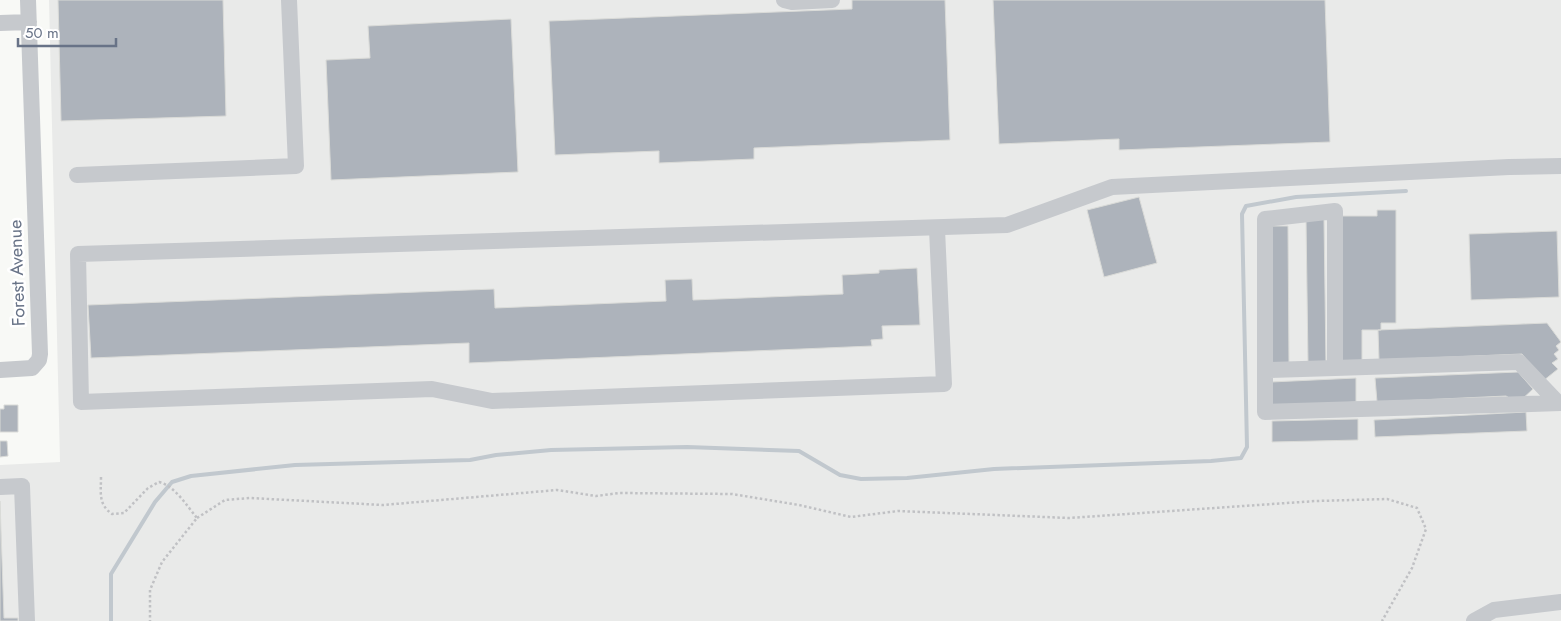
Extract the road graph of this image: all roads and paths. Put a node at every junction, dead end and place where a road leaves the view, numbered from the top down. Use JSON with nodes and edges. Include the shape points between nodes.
{"nodes":[{"id":1,"x":28,"y":0,"type":"edge"},
{"id":2,"x":289,"y":0,"type":"edge"},
{"id":3,"x":784,"y":0,"type":"edge"},
{"id":4,"x":832,"y":0,"type":"edge"},
{"id":5,"x":28,"y":22,"type":"junction"},
{"id":6,"x":0,"y":23,"type":"edge"},
{"id":7,"x":1561,"y":166,"type":"edge"},
{"id":8,"x":77,"y":175,"type":"dead end"},
{"id":9,"x":938,"y":229,"type":"junction"},
{"id":10,"x":1335,"y":368,"type":"junction"},
{"id":11,"x":0,"y":370,"type":"edge"},
{"id":12,"x":1266,"y":370,"type":"junction"},
{"id":13,"x":1560,"y":403,"type":"edge"},
{"id":14,"x":101,"y":477,"type":"dead end"},
{"id":15,"x":0,"y":487,"type":"edge"},
{"id":16,"x":197,"y":518,"type":"junction"},
{"id":17,"x":1561,"y":602,"type":"edge"},
{"id":18,"x":27,"y":621,"type":"edge"},
{"id":19,"x":150,"y":621,"type":"edge"},
{"id":20,"x":1382,"y":621,"type":"edge"},
{"id":21,"x":1474,"y":621,"type":"edge"}],
"edges":[{"from":1,"to":5,"type":"street","name":"Forest Avenue"},
{"from":2,"to":8,"type":"street","via":[[296,166]]},
{"from":3,"to":4,"type":"street"},
{"from":5,"to":6,"type":"street"},
{"from":5,"to":11,"type":"street","name":"Forest Avenue","via":[[40,354],[32,368]]},
{"from":7,"to":9,"type":"street","via":[[1112,187],[1007,225]]},
{"from":9,"to":9,"type":"street","via":[[78,254],[81,402],[432,388],[492,401],[944,384]]},
{"from":10,"to":12,"type":"street"},
{"from":10,"to":12,"type":"street","via":[[1335,211],[1265,219]]},
{"from":10,"to":13,"type":"street","via":[[1519,362]]},
{"from":12,"to":13,"type":"street","via":[[1265,412]]},
{"from":14,"to":16,"type":"path","via":[[100,495],[104,508],[112,514],[124,513],[148,488],[159,482],[172,490]]},
{"from":15,"to":18,"type":"street","via":[[22,486]]},
{"from":16,"to":19,"type":"path","via":[[162,562],[150,590]]},
{"from":16,"to":20,"type":"path","via":[[225,500],[250,498],[383,504],[557,490],[596,496],[732,494],[851,517],[898,511],[1069,518],[1387,499],[1418,508],[1426,529],[1412,568]]},
{"from":17,"to":21,"type":"street","via":[[1494,610]]}]}
